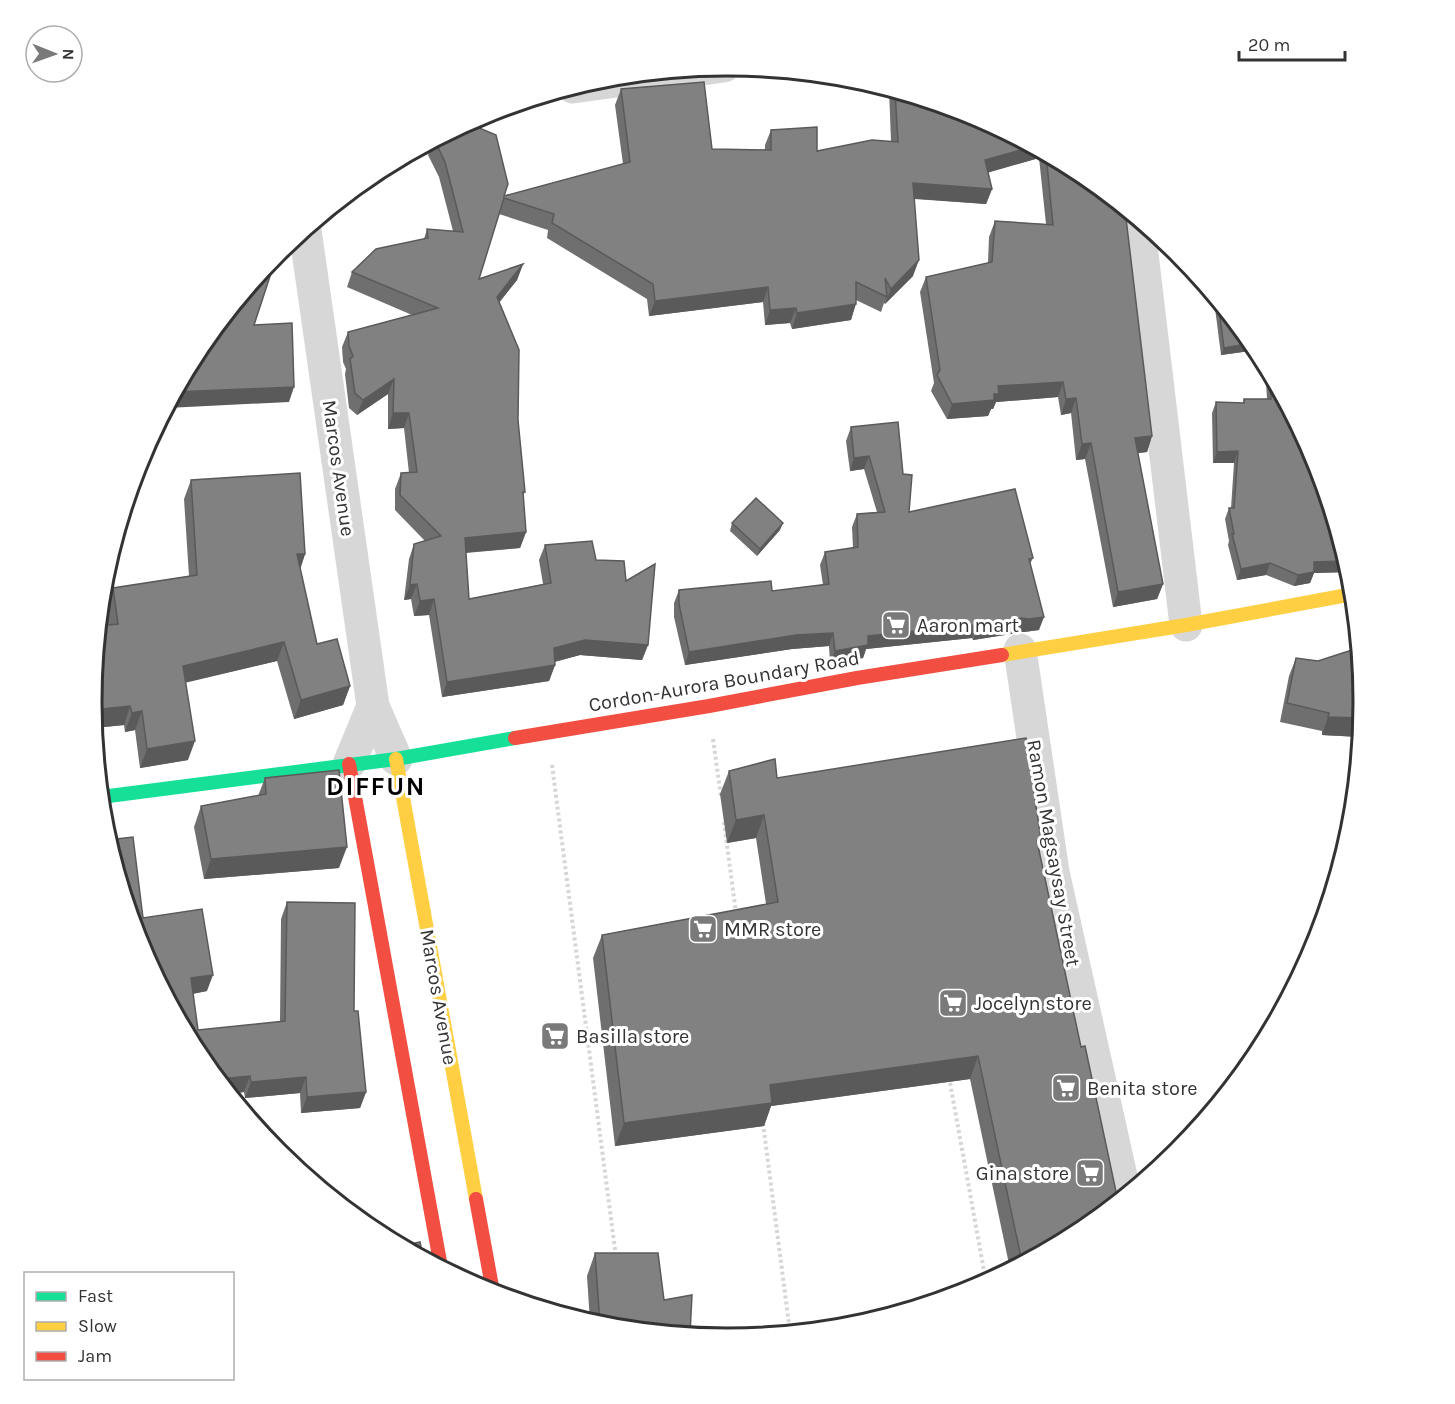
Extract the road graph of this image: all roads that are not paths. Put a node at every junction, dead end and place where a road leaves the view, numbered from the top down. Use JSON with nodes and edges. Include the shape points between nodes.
{"nodes":[{"id":1,"x":1139,"y":231,"type":"edge"},
{"id":2,"x":306,"y":240,"type":"edge"},
{"id":3,"x":1344,"y":596,"type":"edge"},
{"id":4,"x":1186,"y":625,"type":"junction"},
{"id":5,"x":1020,"y":650,"type":"junction"},
{"id":6,"x":373,"y":706,"type":"junction"},
{"id":7,"x":396,"y":759,"type":"junction"},
{"id":8,"x":349,"y":764,"type":"junction"},
{"id":9,"x":109,"y":796,"type":"edge"},
{"id":10,"x":1123,"y":1186,"type":"edge"},
{"id":11,"x":439,"y":1257,"type":"edge"},
{"id":12,"x":491,"y":1281,"type":"edge"}],
"edges":[{"from":1,"to":4,"type":"street"},
{"from":2,"to":6,"type":"street","name":"Marcos Avenue"},
{"from":3,"to":4,"type":"main road","name":"Cordon-Aurora Boundary Road"},
{"from":4,"to":5,"type":"main road","name":"Cordon-Aurora Boundary Road"},
{"from":5,"to":7,"type":"main road","name":"Cordon-Aurora Boundary Road"},
{"from":5,"to":10,"type":"street","name":"Ramon Magsaysay Street","via":[[1053,872]]},
{"from":6,"to":7,"type":"street","name":"Marcos Avenue"},
{"from":6,"to":8,"type":"street"},
{"from":7,"to":8,"type":"main road","name":"Cordon-Aurora Boundary Road"},
{"from":7,"to":12,"type":"main road","name":"Marcos Avenue"},
{"from":8,"to":9,"type":"main road","name":"Cordon-Aurora Boundary Road"},
{"from":8,"to":11,"type":"main road"}]}
